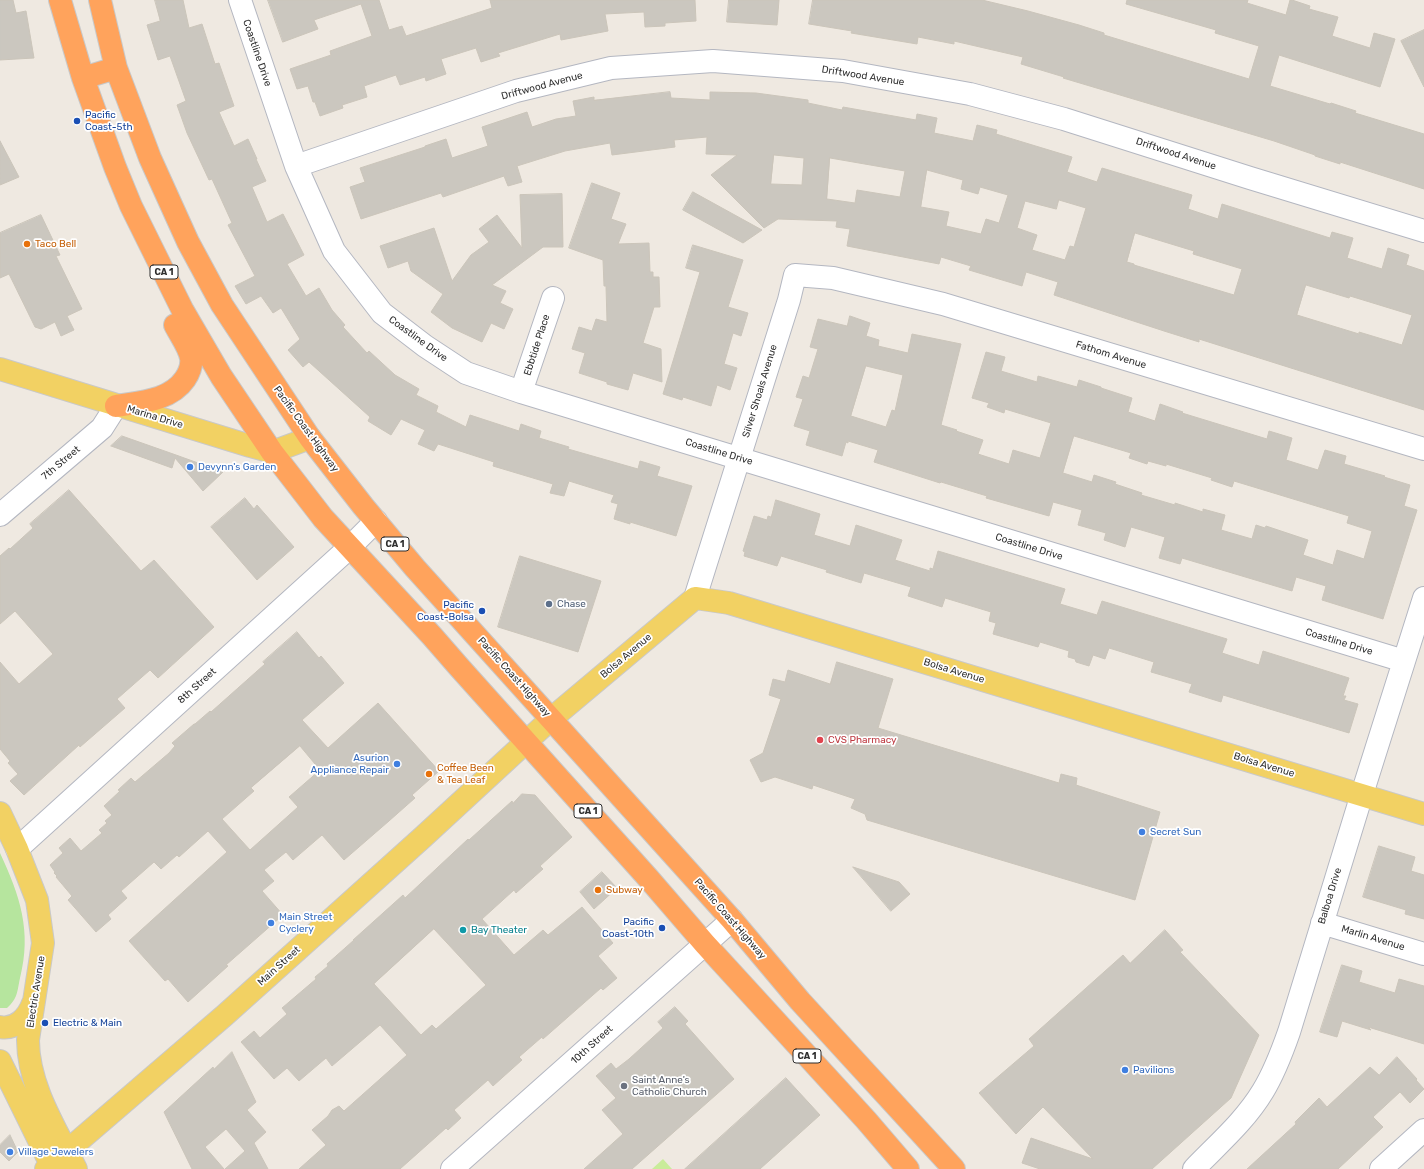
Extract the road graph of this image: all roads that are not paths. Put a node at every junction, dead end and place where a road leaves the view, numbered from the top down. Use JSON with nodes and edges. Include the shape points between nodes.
{"nodes":[{"id":1,"x":60,"y":0,"type":"edge"},
{"id":2,"x":100,"y":0,"type":"edge"},
{"id":3,"x":240,"y":0,"type":"edge"},
{"id":4,"x":116,"y":68,"type":"junction"},
{"id":5,"x":83,"y":78,"type":"junction"},
{"id":6,"x":296,"y":166,"type":"junction"},
{"id":7,"x":131,"y":206,"type":"junction"},
{"id":8,"x":1424,"y":231,"type":"edge"},
{"id":9,"x":795,"y":274,"type":"joint"},
{"id":10,"x":553,"y":298,"type":"dead end"},
{"id":11,"x":0,"y":369,"type":"edge"},
{"id":12,"x":522,"y":392,"type":"junction"},
{"id":13,"x":116,"y":406,"type":"junction"},
{"id":14,"x":310,"y":438,"type":"junction"},
{"id":15,"x":1424,"y":449,"type":"edge"},
{"id":16,"x":272,"y":452,"type":"junction"},
{"id":17,"x":740,"y":458,"type":"junction"},
{"id":18,"x":0,"y":514,"type":"edge"},
{"id":19,"x":376,"y":521,"type":"junction"},
{"id":20,"x":350,"y":547,"type":"junction"},
{"id":21,"x":695,"y":598,"type":"junction"},
{"id":22,"x":1424,"y":598,"type":"edge"},
{"id":23,"x":1404,"y":661,"type":"junction"},
{"id":24,"x":551,"y":719,"type":"junction"},
{"id":25,"x":526,"y":742,"type":"junction"},
{"id":26,"x":1362,"y":794,"type":"junction"},
{"id":27,"x":0,"y":813,"type":"edge"},
{"id":28,"x":1424,"y":814,"type":"edge"},
{"id":29,"x":17,"y":849,"type":"junction"},
{"id":30,"x":732,"y":920,"type":"junction"},
{"id":31,"x":1322,"y":923,"type":"junction"},
{"id":32,"x":705,"y":944,"type":"junction"},
{"id":33,"x":1424,"y":954,"type":"edge"},
{"id":34,"x":34,"y":1000,"type":"junction"},
{"id":35,"x":0,"y":1027,"type":"edge"},
{"id":36,"x":0,"y":1061,"type":"edge"},
{"id":37,"x":1424,"y":1130,"type":"edge"},
{"id":38,"x":59,"y":1165,"type":"edge"},
{"id":39,"x":452,"y":1169,"type":"edge"},
{"id":40,"x":908,"y":1169,"type":"edge"},
{"id":41,"x":954,"y":1169,"type":"edge"},
{"id":42,"x":1194,"y":1169,"type":"edge"},
{"id":43,"x":1381,"y":1169,"type":"edge"}],
"edges":[{"from":1,"to":5,"type":"highway","number":"CA 1"},
{"from":2,"to":4,"type":"highway","name":"Pacific Coast Highway","number":"CA 1"},
{"from":3,"to":6,"type":"street","name":"Coastline Drive"},
{"from":4,"to":5,"type":"highway"},
{"from":4,"to":14,"type":"highway","name":"Pacific Coast Highway","number":"CA 1","via":[[150,158],[188,242],[222,305]]},
{"from":5,"to":7,"type":"highway","number":"CA 1","via":[[114,167]]},
{"from":6,"to":8,"type":"street","name":"Driftwood Avenue","via":[[516,91],[611,68],[713,61],[843,72],[970,94],[1064,119]]},
{"from":6,"to":12,"type":"street","name":"Coastline Drive","via":[[334,251],[382,313],[424,346],[466,373]]},
{"from":7,"to":13,"type":"highway","via":[[131,237],[191,358],[188,374],[172,392],[157,399]]},
{"from":7,"to":16,"type":"highway","number":"CA 1","via":[[182,310],[221,376]]},
{"from":9,"to":15,"type":"street","name":"Fathom Avenue","via":[[832,278],[943,304]]},
{"from":9,"to":17,"type":"street","name":"Silver Shoals Avenue"},
{"from":10,"to":12,"type":"street","name":"Ebbtide Place"},
{"from":11,"to":13,"type":"main road","name":"Marina Drive"},
{"from":12,"to":17,"type":"street","name":"Coastline Drive"},
{"from":13,"to":16,"type":"main road","name":"Marina Drive"},
{"from":13,"to":18,"type":"street","name":"7th Street","via":[[102,428]]},
{"from":14,"to":16,"type":"main road"},
{"from":14,"to":19,"type":"highway","name":"Pacific Coast Highway","number":"CA 1"},
{"from":16,"to":20,"type":"highway","number":"CA 1","via":[[323,518]]},
{"from":17,"to":21,"type":"street","name":"Silver Shoals Avenue"},
{"from":17,"to":23,"type":"street","name":"Coastline Drive"},
{"from":19,"to":20,"type":"street","name":"8th Street"},
{"from":19,"to":24,"type":"highway","name":"Pacific Coast Highway","number":"CA 1"},
{"from":20,"to":25,"type":"highway","number":"CA 1"},
{"from":20,"to":29,"type":"street","name":"8th Street"},
{"from":21,"to":24,"type":"main road","name":"Bolsa Avenue"},
{"from":21,"to":26,"type":"main road","name":"Bolsa Avenue","via":[[719,600]]},
{"from":22,"to":23,"type":"street","name":"Balboa Drive"},
{"from":23,"to":26,"type":"street","name":"Balboa Drive"},
{"from":24,"to":25,"type":"main road","name":"Bolsa Avenue"},
{"from":24,"to":30,"type":"highway","name":"Pacific Coast Highway","number":"CA 1"},
{"from":25,"to":32,"type":"highway","number":"CA 1"},
{"from":25,"to":38,"type":"main road","name":"Main Street"},
{"from":26,"to":28,"type":"main road","name":"Bolsa Avenue"},
{"from":26,"to":31,"type":"street","name":"Balboa Drive"},
{"from":27,"to":29,"type":"main road","name":"Electric Avenue"},
{"from":29,"to":34,"type":"main road","name":"Electric Avenue","via":[[37,900],[43,943]]},
{"from":30,"to":32,"type":"street","name":"10th Street"},
{"from":30,"to":41,"type":"highway","name":"Pacific Coast Highway","number":"CA 1","via":[[800,1001]]},
{"from":31,"to":33,"type":"street","name":"Marlin Avenue"},
{"from":31,"to":42,"type":"street","name":"Balboa Drive","via":[[1289,1032],[1263,1091],[1247,1114]]},
{"from":32,"to":39,"type":"street","name":"10th Street"},
{"from":32,"to":40,"type":"highway","number":"CA 1"},
{"from":34,"to":35,"type":"main road","via":[[22,1021],[12,1027]]},
{"from":34,"to":38,"type":"main road","name":"Electric Avenue","via":[[28,1054]]},
{"from":36,"to":38,"type":"main road"},
{"from":37,"to":43,"type":"street"}]}
